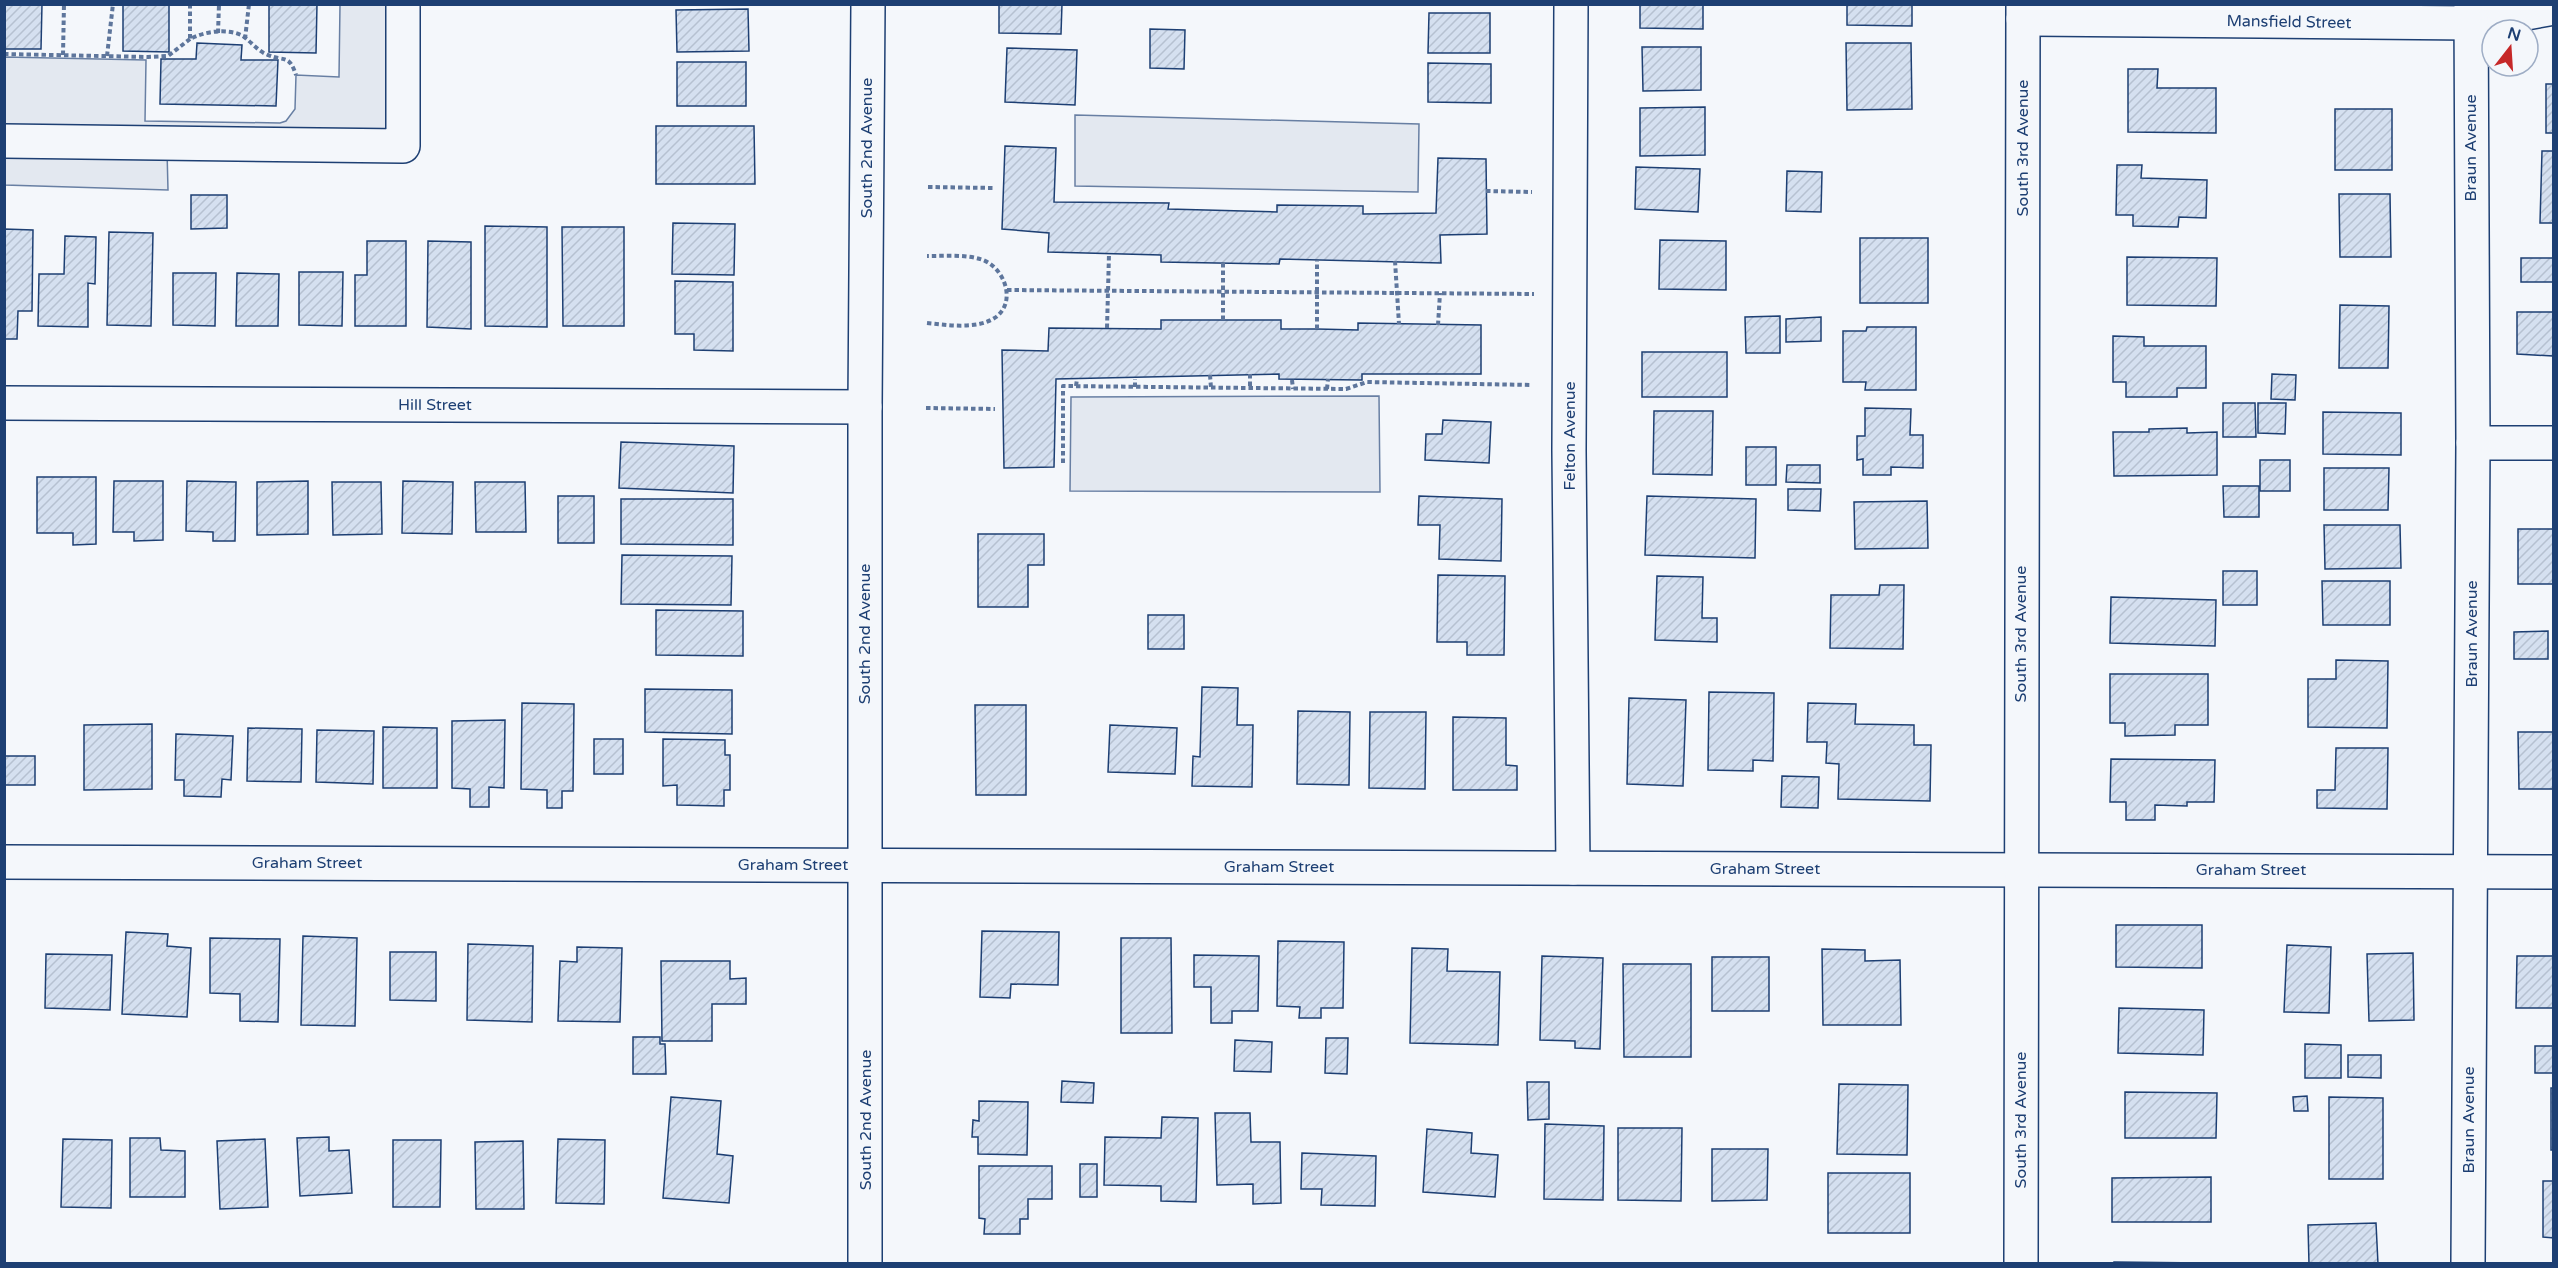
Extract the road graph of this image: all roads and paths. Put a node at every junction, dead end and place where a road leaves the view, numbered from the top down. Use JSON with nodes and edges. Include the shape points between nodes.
{"nodes":[{"id":1,"x":64,"y":4,"type":"edge"},
{"id":2,"x":113,"y":4,"type":"edge"},
{"id":3,"x":190,"y":4,"type":"edge"},
{"id":4,"x":219,"y":4,"type":"edge"},
{"id":5,"x":249,"y":4,"type":"edge"},
{"id":6,"x":403,"y":4,"type":"edge"},
{"id":7,"x":868,"y":4,"type":"edge"},
{"id":8,"x":1571,"y":4,"type":"edge"},
{"id":9,"x":2553,"y":8,"type":"edge"},
{"id":10,"x":2023,"y":12,"type":"edge"},
{"id":11,"x":2471,"y":14,"type":"edge"},
{"id":12,"x":218,"y":33,"type":"junction"},
{"id":13,"x":190,"y":39,"type":"junction"},
{"id":14,"x":245,"y":39,"type":"junction"},
{"id":15,"x":4,"y":54,"type":"edge"},
{"id":16,"x":63,"y":55,"type":"junction"},
{"id":17,"x":107,"y":57,"type":"junction"},
{"id":18,"x":296,"y":75,"type":"dead end"},
{"id":19,"x":4,"y":141,"type":"edge"},
{"id":20,"x":928,"y":187,"type":"dead end"},
{"id":21,"x":995,"y":188,"type":"dead end"},
{"id":22,"x":1486,"y":191,"type":"dead end"},
{"id":23,"x":1532,"y":192,"type":"dead end"},
{"id":24,"x":1109,"y":254,"type":"dead end"},
{"id":25,"x":927,"y":256,"type":"dead end"},
{"id":26,"x":1317,"y":260,"type":"dead end"},
{"id":27,"x":1395,"y":261,"type":"dead end"},
{"id":28,"x":1223,"y":263,"type":"dead end"},
{"id":29,"x":1007,"y":290,"type":"junction"},
{"id":30,"x":1108,"y":291,"type":"junction"},
{"id":31,"x":1223,"y":292,"type":"junction"},
{"id":32,"x":1318,"y":292,"type":"junction"},
{"id":33,"x":1397,"y":293,"type":"junction"},
{"id":34,"x":1440,"y":293,"type":"junction"},
{"id":35,"x":1570,"y":294,"type":"junction"},
{"id":36,"x":1223,"y":320,"type":"dead end"},
{"id":37,"x":927,"y":323,"type":"dead end"},
{"id":38,"x":1399,"y":324,"type":"dead end"},
{"id":39,"x":1438,"y":325,"type":"dead end"},
{"id":40,"x":1107,"y":328,"type":"dead end"},
{"id":41,"x":1317,"y":329,"type":"dead end"},
{"id":42,"x":1250,"y":374,"type":"dead end"},
{"id":43,"x":1210,"y":375,"type":"dead end"},
{"id":44,"x":1077,"y":379,"type":"dead end"},
{"id":45,"x":1135,"y":379,"type":"dead end"},
{"id":46,"x":1292,"y":380,"type":"dead end"},
{"id":47,"x":1328,"y":380,"type":"dead end"},
{"id":48,"x":1532,"y":385,"type":"dead end"},
{"id":49,"x":1076,"y":387,"type":"junction"},
{"id":50,"x":1135,"y":387,"type":"junction"},
{"id":51,"x":1211,"y":388,"type":"junction"},
{"id":52,"x":1250,"y":388,"type":"junction"},
{"id":53,"x":1293,"y":389,"type":"junction"},
{"id":54,"x":1327,"y":389,"type":"junction"},
{"id":55,"x":4,"y":403,"type":"edge"},
{"id":56,"x":865,"y":406,"type":"junction"},
{"id":57,"x":926,"y":408,"type":"dead end"},
{"id":58,"x":995,"y":409,"type":"dead end"},
{"id":59,"x":2473,"y":443,"type":"junction"},
{"id":60,"x":2553,"y":443,"type":"edge"},
{"id":61,"x":1064,"y":463,"type":"dead end"},
{"id":62,"x":4,"y":862,"type":"edge"},
{"id":63,"x":866,"y":865,"type":"junction"},
{"id":64,"x":1573,"y":868,"type":"junction"},
{"id":65,"x":2021,"y":870,"type":"junction"},
{"id":66,"x":2470,"y":871,"type":"junction"},
{"id":67,"x":2553,"y":872,"type":"edge"},
{"id":68,"x":865,"y":1263,"type":"edge"},
{"id":69,"x":2021,"y":1263,"type":"edge"},
{"id":70,"x":2468,"y":1263,"type":"edge"}],
"edges":[{"from":1,"to":16,"type":"path"},
{"from":2,"to":17,"type":"path"},
{"from":3,"to":13,"type":"path"},
{"from":4,"to":12,"type":"path"},
{"from":5,"to":14,"type":"path"},
{"from":6,"to":19,"type":"street","via":[[403,146]]},
{"from":7,"to":56,"type":"street","name":"South 2nd Avenue"},
{"from":8,"to":35,"type":"street","name":"Felton Avenue"},
{"from":9,"to":11,"type":"street","name":"Mansfield Street"},
{"from":10,"to":11,"type":"street","name":"Mansfield Street"},
{"from":10,"to":65,"type":"street","name":"South 3rd Avenue"},
{"from":11,"to":59,"type":"street","name":"Braun Avenue"},
{"from":12,"to":13,"type":"path","via":[[203,32]]},
{"from":12,"to":14,"type":"path","via":[[231,32]]},
{"from":13,"to":17,"type":"path","via":[[168,56]]},
{"from":14,"to":18,"type":"path","via":[[267,55],[287,59]]},
{"from":15,"to":16,"type":"path"},
{"from":16,"to":17,"type":"path"},
{"from":20,"to":21,"type":"path"},
{"from":22,"to":23,"type":"path"},
{"from":24,"to":30,"type":"path"},
{"from":25,"to":29,"type":"path","via":[[984,260],[1000,272]]},
{"from":26,"to":32,"type":"path"},
{"from":27,"to":33,"type":"path"},
{"from":28,"to":31,"type":"path"},
{"from":29,"to":30,"type":"path"},
{"from":29,"to":37,"type":"path","via":[[996,317],[972,325]]},
{"from":30,"to":31,"type":"path"},
{"from":30,"to":40,"type":"path"},
{"from":31,"to":32,"type":"path"},
{"from":31,"to":36,"type":"path"},
{"from":32,"to":33,"type":"path"},
{"from":32,"to":41,"type":"path"},
{"from":33,"to":34,"type":"path"},
{"from":33,"to":38,"type":"path"},
{"from":34,"to":35,"type":"path"},
{"from":34,"to":39,"type":"path"},
{"from":35,"to":64,"type":"street","name":"Felton Avenue"},
{"from":42,"to":52,"type":"path"},
{"from":43,"to":51,"type":"path"},
{"from":44,"to":49,"type":"path"},
{"from":45,"to":50,"type":"path"},
{"from":46,"to":53,"type":"path"},
{"from":47,"to":54,"type":"path"},
{"from":48,"to":54,"type":"path","via":[[1367,382],[1346,389]]},
{"from":49,"to":50,"type":"path"},
{"from":49,"to":61,"type":"path","via":[[1063,386]]},
{"from":50,"to":51,"type":"path"},
{"from":51,"to":52,"type":"path"},
{"from":52,"to":53,"type":"path"},
{"from":53,"to":54,"type":"path"},
{"from":55,"to":56,"type":"street","name":"Hill Street"},
{"from":56,"to":63,"type":"street","name":"South 2nd Avenue"},
{"from":57,"to":58,"type":"path"},
{"from":59,"to":60,"type":"street"},
{"from":59,"to":66,"type":"street","name":"Braun Avenue"},
{"from":62,"to":63,"type":"street","name":"Graham Street"},
{"from":63,"to":64,"type":"street","name":"Graham Street"},
{"from":63,"to":68,"type":"street","name":"South 2nd Avenue"},
{"from":64,"to":65,"type":"street","name":"Graham Street"},
{"from":65,"to":66,"type":"street","name":"Graham Street"},
{"from":65,"to":69,"type":"street","name":"South 3rd Avenue"},
{"from":66,"to":67,"type":"street","name":"Graham Street"},
{"from":66,"to":70,"type":"street","name":"Braun Avenue"}]}
